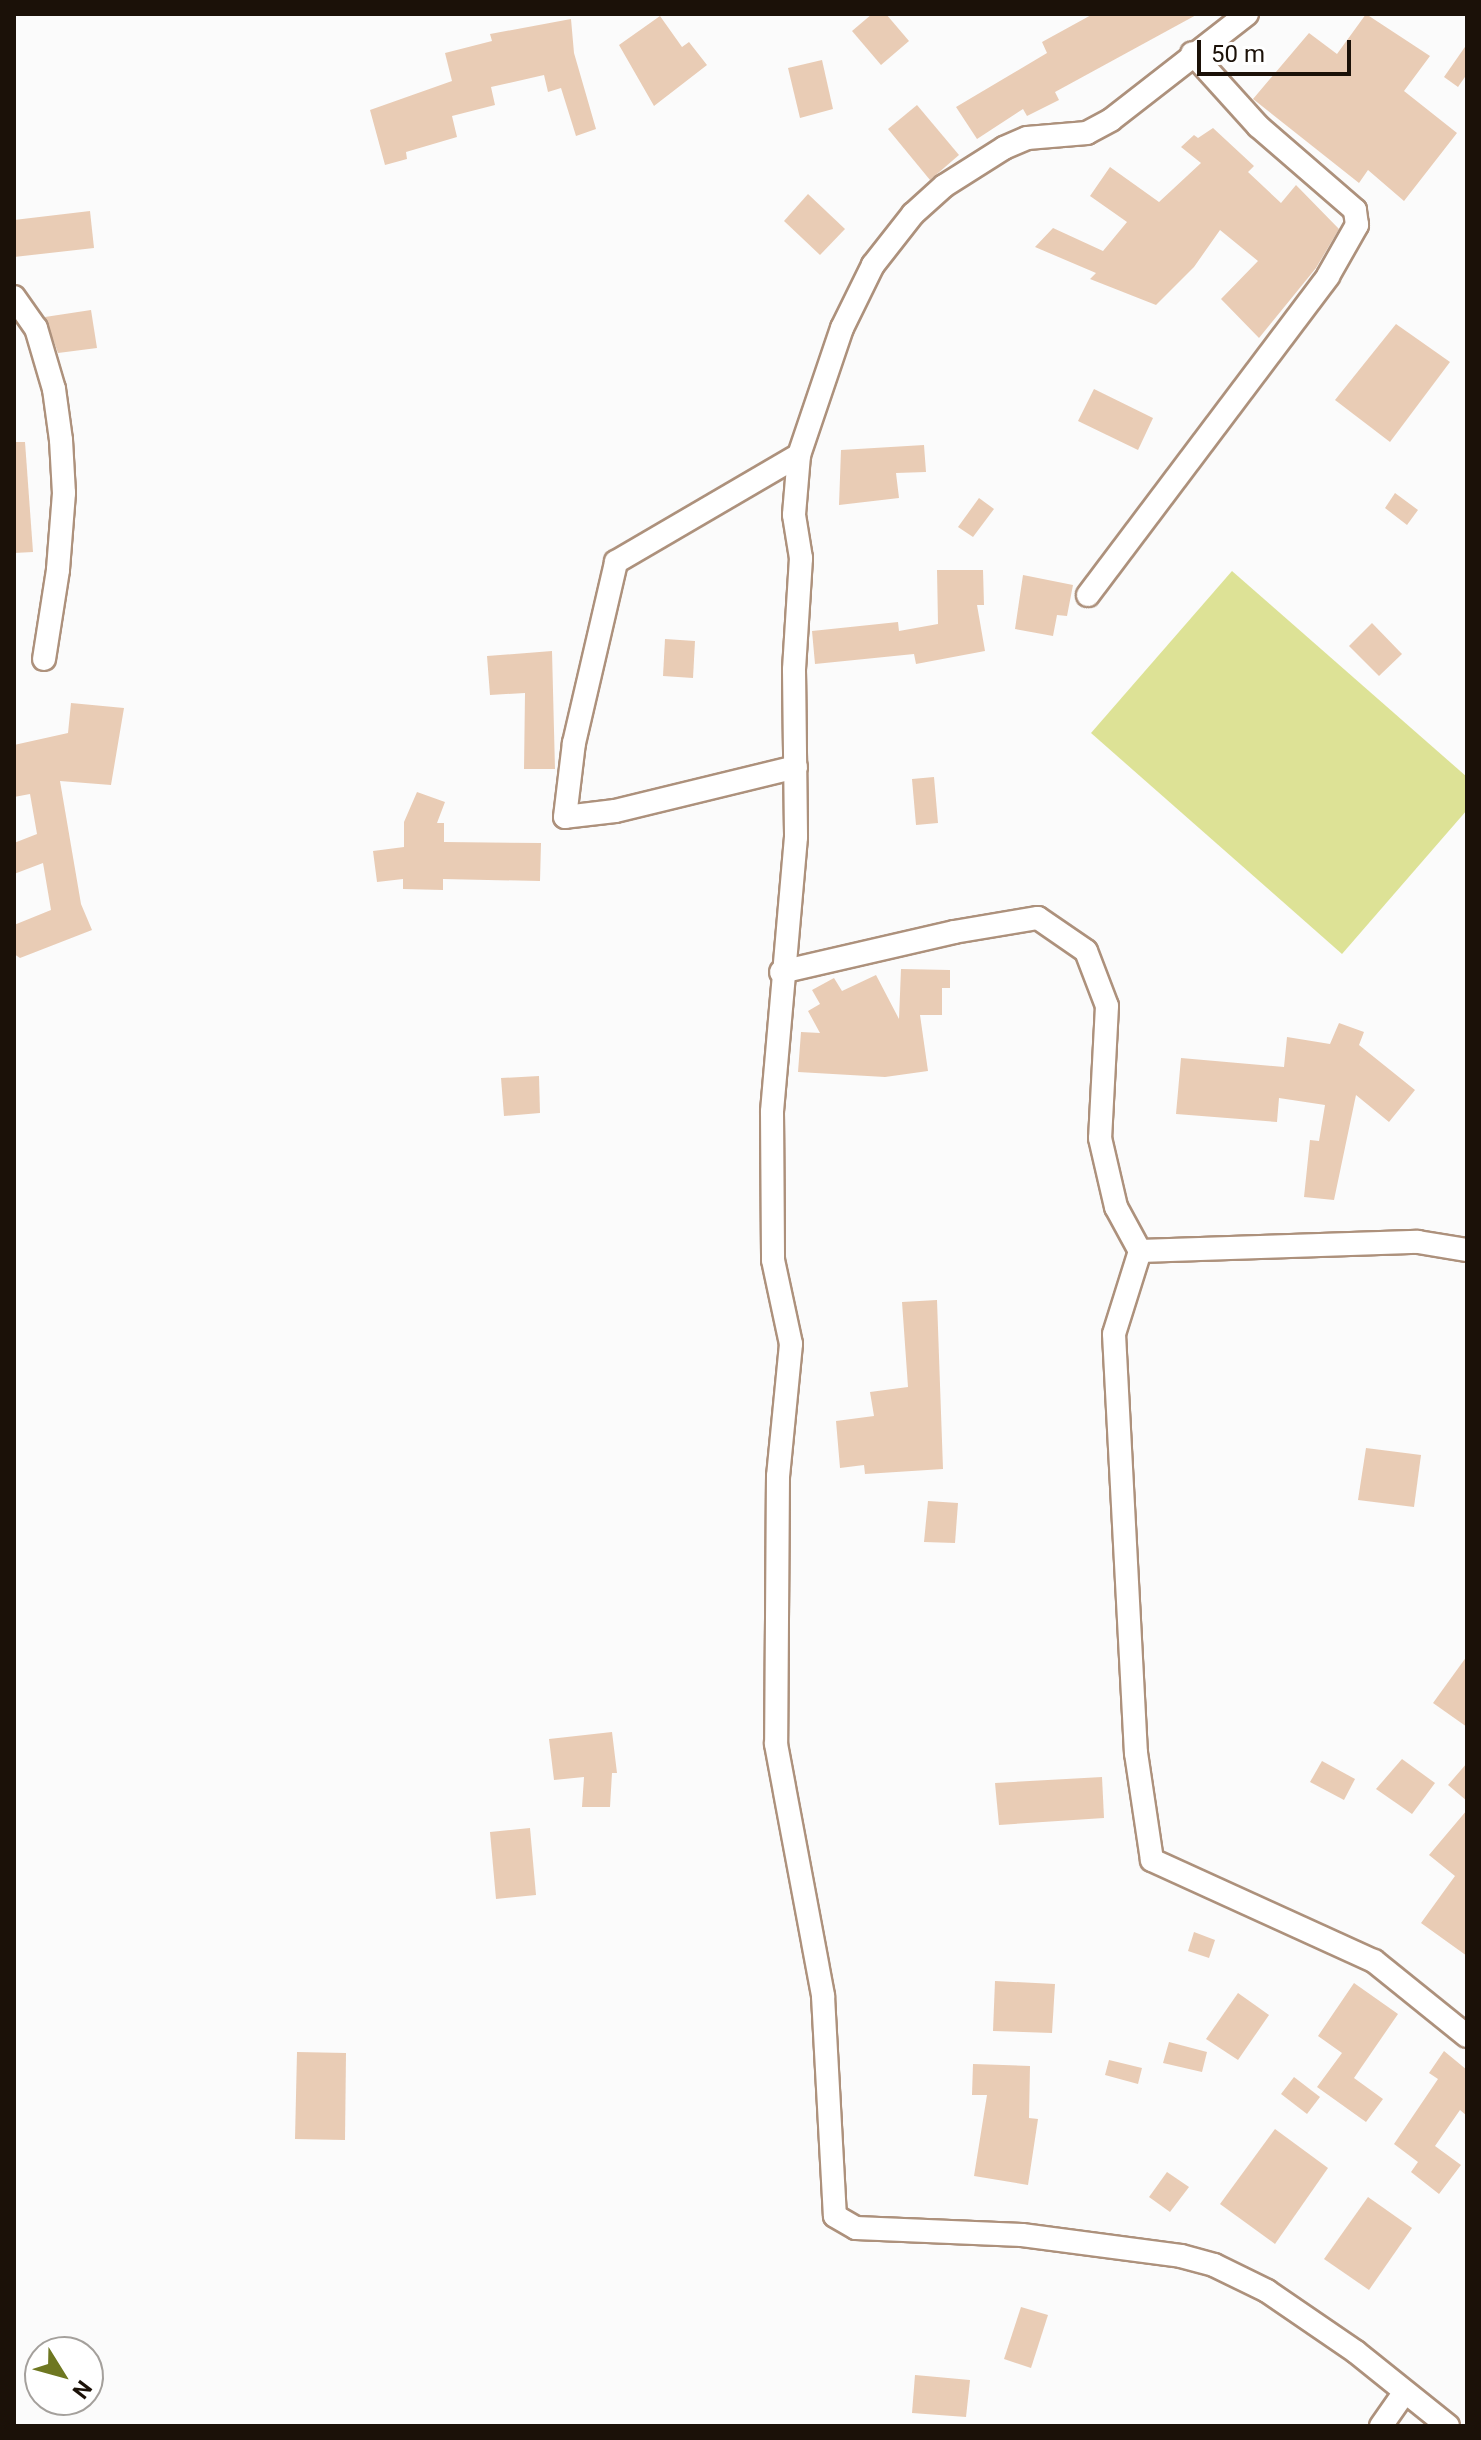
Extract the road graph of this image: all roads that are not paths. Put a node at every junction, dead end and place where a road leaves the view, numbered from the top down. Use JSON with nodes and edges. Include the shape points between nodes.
{"nodes":[{"id":1,"x":1247,"y":14,"type":"edge"},
{"id":2,"x":1192,"y":53,"type":"junction"},
{"id":3,"x":14,"y":297,"type":"edge"},
{"id":4,"x":799,"y":455,"type":"junction"},
{"id":5,"x":1088,"y":595,"type":"dead end"},
{"id":6,"x":44,"y":659,"type":"dead end"},
{"id":7,"x":796,"y":767,"type":"junction"},
{"id":8,"x":781,"y":972,"type":"junction"},
{"id":9,"x":1467,"y":1250,"type":"edge"},
{"id":10,"x":1140,"y":1251,"type":"junction"},
{"id":11,"x":1467,"y":2036,"type":"edge"},
{"id":12,"x":1403,"y":2394,"type":"junction"},
{"id":13,"x":1381,"y":2426,"type":"edge"},
{"id":14,"x":1448,"y":2426,"type":"edge"}],
"edges":[{"from":1,"to":2,"type":"street"},
{"from":2,"to":4,"type":"street","via":[[1111,120],[1087,133],[1027,138],[1004,148],[944,186],[913,214],[873,265],[842,328]]},
{"from":2,"to":5,"type":"street","via":[[1258,126],[1355,210],[1357,225],[1328,276]]},
{"from":3,"to":6,"type":"street","via":[[36,328],[54,389],[61,440],[64,493]]},
{"from":4,"to":7,"type":"street","via":[[794,515],[801,558],[794,670]]},
{"from":4,"to":7,"type":"street","via":[[616,562],[574,743],[565,817],[615,811]]},
{"from":7,"to":8,"type":"street","via":[[796,837]]},
{"from":8,"to":10,"type":"street","via":[[1038,918],[1086,951],[1107,1006],[1100,1138],[1116,1207]]},
{"from":8,"to":12,"type":"street","via":[[772,1112],[773,1260],[791,1344],[778,1476],[776,1744],[823,1996],[835,2216],[856,2228],[1022,2235],[1214,2265],[1292,2308],[1356,2352]]},
{"from":9,"to":10,"type":"street","via":[[1418,1242]]},
{"from":10,"to":11,"type":"street","via":[[1114,1334],[1136,1753],[1152,1860],[1374,1961]]},
{"from":12,"to":13,"type":"street"},
{"from":12,"to":14,"type":"street"}]}
